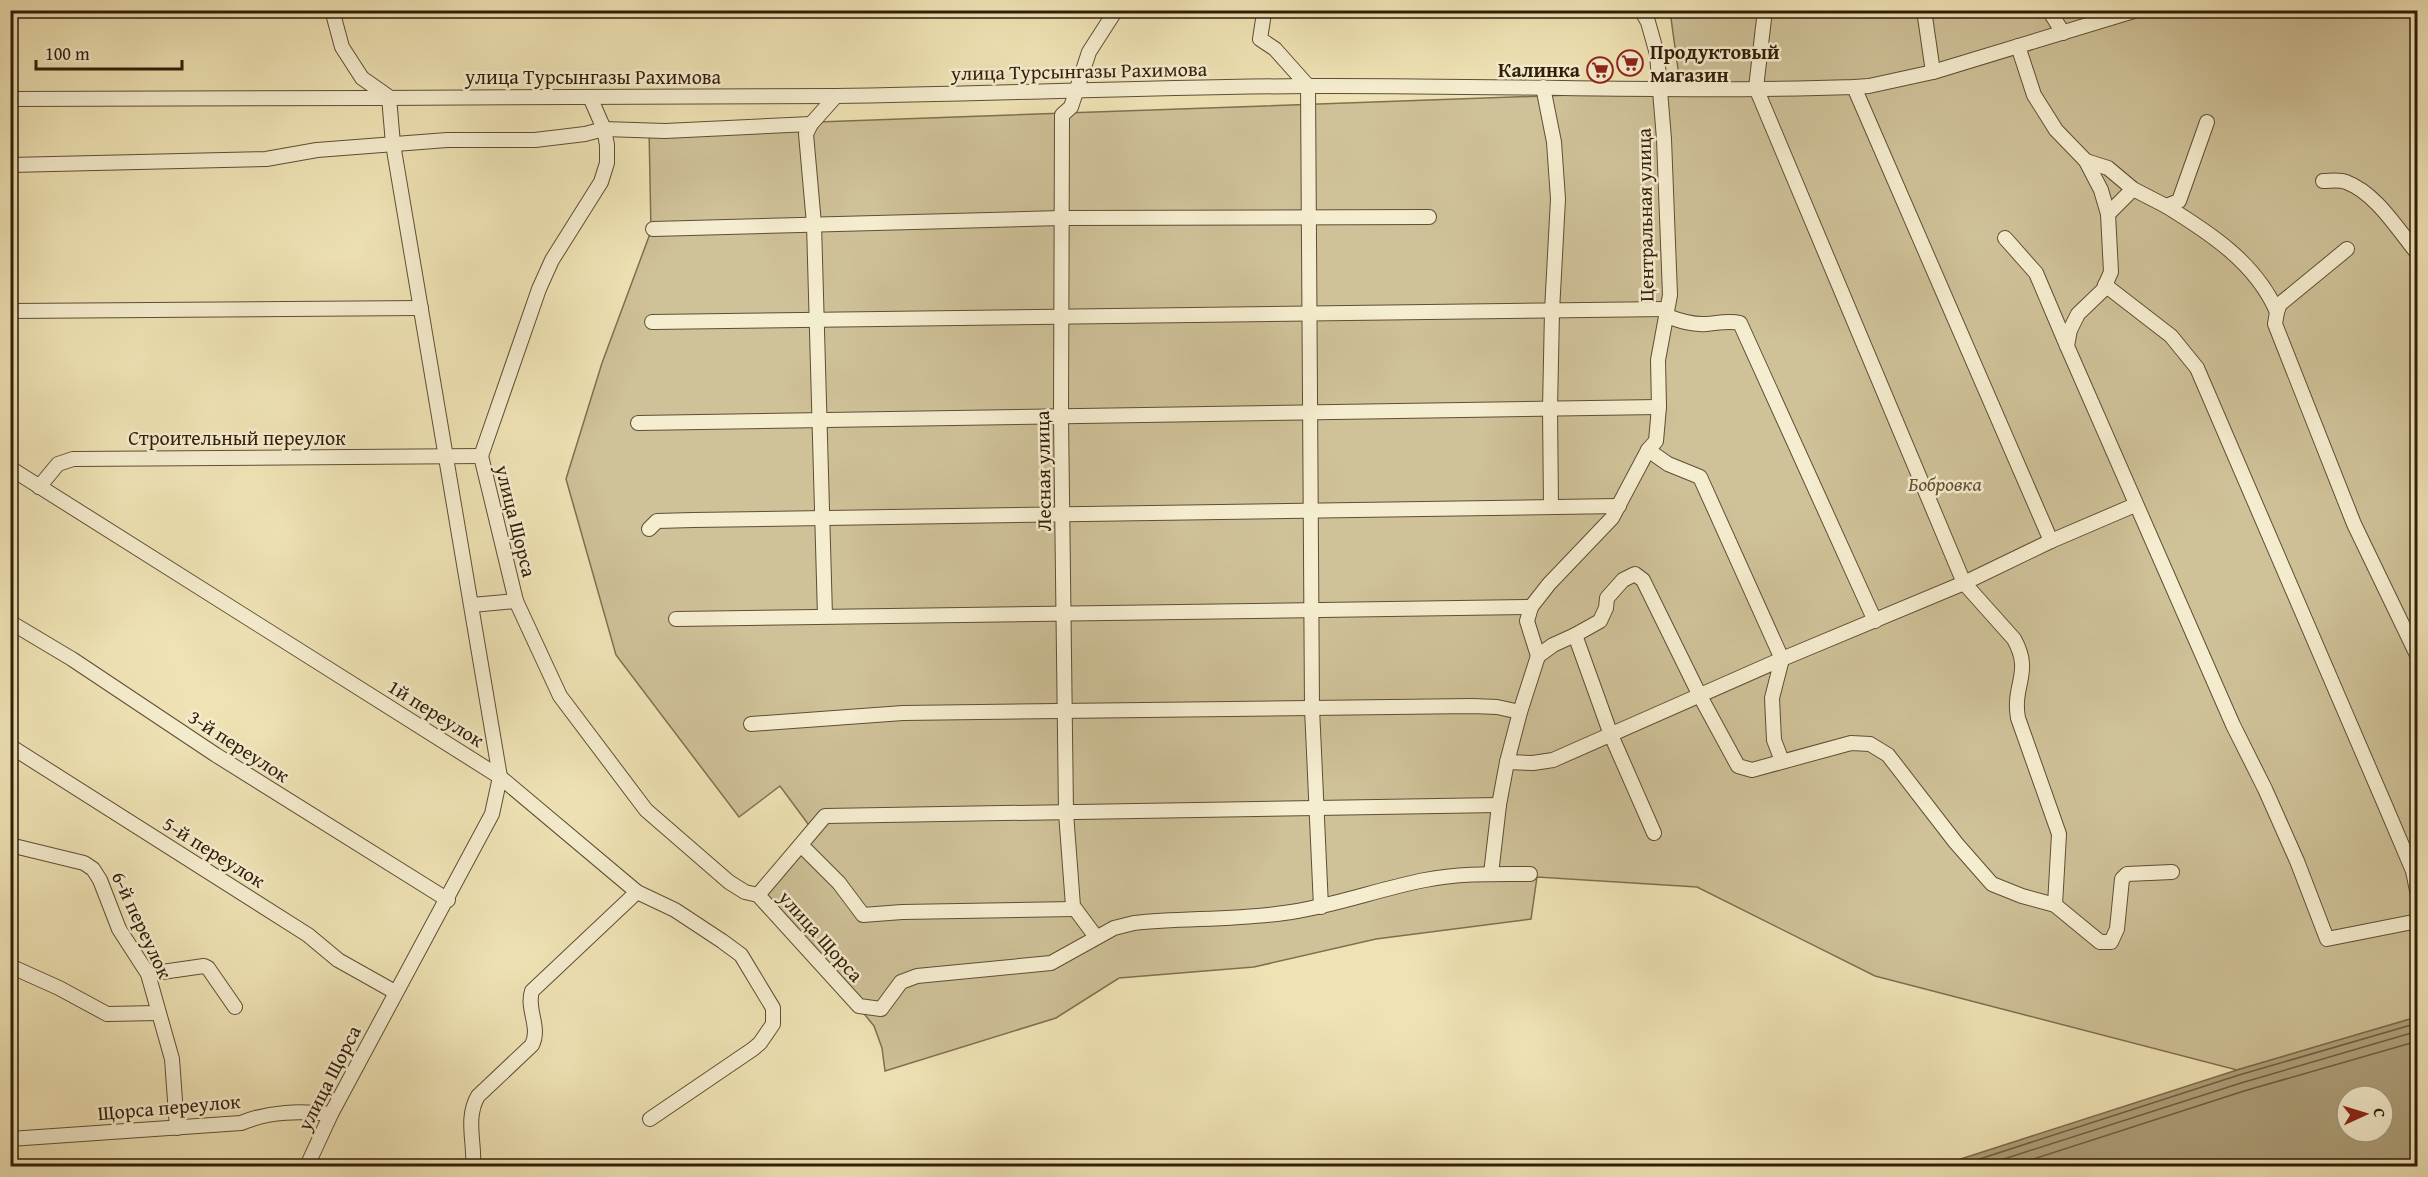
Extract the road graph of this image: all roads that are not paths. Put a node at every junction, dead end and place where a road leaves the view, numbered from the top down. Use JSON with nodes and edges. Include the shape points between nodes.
{"nodes":[{"id":1,"x":332,"y":10,"type":"edge"},
{"id":2,"x":1116,"y":10,"type":"edge"},
{"id":3,"x":1268,"y":10,"type":"edge"},
{"id":4,"x":1641,"y":10,"type":"edge"},
{"id":5,"x":1765,"y":10,"type":"edge"},
{"id":6,"x":1924,"y":10,"type":"edge"},
{"id":7,"x":2049,"y":10,"type":"edge"},
{"id":8,"x":2137,"y":10,"type":"edge"},
{"id":9,"x":2115,"y":14,"type":"edge"},
{"id":10,"x":2063,"y":33,"type":"junction"},
{"id":11,"x":2018,"y":46,"type":"junction"},
{"id":12,"x":1933,"y":72,"type":"junction"},
{"id":13,"x":1308,"y":86,"type":"junction"},
{"id":14,"x":1543,"y":87,"type":"junction"},
{"id":15,"x":1854,"y":87,"type":"junction"},
{"id":16,"x":1756,"y":88,"type":"junction"},
{"id":17,"x":1078,"y":89,"type":"junction"},
{"id":18,"x":1659,"y":89,"type":"junction"},
{"id":19,"x":836,"y":96,"type":"junction"},
{"id":20,"x":389,"y":97,"type":"junction"},
{"id":21,"x":590,"y":97,"type":"junction"},
{"id":22,"x":10,"y":99,"type":"edge"},
{"id":23,"x":2207,"y":122,"type":"dead end"},
{"id":24,"x":811,"y":124,"type":"junction"},
{"id":25,"x":604,"y":129,"type":"junction"},
{"id":26,"x":393,"y":144,"type":"junction"},
{"id":27,"x":2086,"y":161,"type":"junction"},
{"id":28,"x":10,"y":165,"type":"edge"},
{"id":29,"x":2323,"y":181,"type":"dead end"},
{"id":30,"x":2133,"y":189,"type":"junction"},
{"id":31,"x":2166,"y":206,"type":"junction"},
{"id":32,"x":2108,"y":214,"type":"junction"},
{"id":33,"x":1308,"y":217,"type":"junction"},
{"id":34,"x":1429,"y":217,"type":"dead end"},
{"id":35,"x":1061,"y":218,"type":"junction"},
{"id":36,"x":814,"y":224,"type":"junction"},
{"id":37,"x":653,"y":229,"type":"dead end"},
{"id":38,"x":2005,"y":238,"type":"dead end"},
{"id":39,"x":2347,"y":249,"type":"dead end"},
{"id":40,"x":2418,"y":254,"type":"edge"},
{"id":41,"x":2105,"y":285,"type":"junction"},
{"id":42,"x":421,"y":308,"type":"junction"},
{"id":43,"x":10,"y":311,"type":"edge"},
{"id":44,"x":1552,"y":311,"type":"junction"},
{"id":45,"x":1667,"y":312,"type":"junction"},
{"id":46,"x":2277,"y":312,"type":"junction"},
{"id":47,"x":1310,"y":313,"type":"junction"},
{"id":48,"x":1062,"y":317,"type":"junction"},
{"id":49,"x":817,"y":320,"type":"junction"},
{"id":50,"x":652,"y":322,"type":"dead end"},
{"id":51,"x":2067,"y":346,"type":"junction"},
{"id":52,"x":1659,"y":407,"type":"junction"},
{"id":53,"x":1550,"y":410,"type":"junction"},
{"id":54,"x":1310,"y":413,"type":"junction"},
{"id":55,"x":1061,"y":417,"type":"junction"},
{"id":56,"x":820,"y":421,"type":"junction"},
{"id":57,"x":638,"y":423,"type":"dead end"},
{"id":58,"x":1648,"y":450,"type":"junction"},
{"id":59,"x":447,"y":456,"type":"junction"},
{"id":60,"x":481,"y":456,"type":"junction"},
{"id":61,"x":10,"y":468,"type":"edge"},
{"id":62,"x":39,"y":487,"type":"junction"},
{"id":63,"x":2135,"y":505,"type":"junction"},
{"id":64,"x":1619,"y":506,"type":"junction"},
{"id":65,"x":1551,"y":507,"type":"junction"},
{"id":66,"x":1312,"y":510,"type":"junction"},
{"id":67,"x":1063,"y":514,"type":"junction"},
{"id":68,"x":822,"y":518,"type":"junction"},
{"id":69,"x":650,"y":529,"type":"dead end"},
{"id":70,"x":2051,"y":541,"type":"junction"},
{"id":71,"x":1964,"y":583,"type":"junction"},
{"id":72,"x":516,"y":601,"type":"junction"},
{"id":73,"x":472,"y":605,"type":"junction"},
{"id":74,"x":1531,"y":607,"type":"junction"},
{"id":75,"x":1311,"y":609,"type":"junction"},
{"id":76,"x":1064,"y":613,"type":"junction"},
{"id":77,"x":825,"y":616,"type":"junction"},
{"id":78,"x":676,"y":619,"type":"dead end"},
{"id":79,"x":1875,"y":621,"type":"junction"},
{"id":80,"x":10,"y":622,"type":"edge"},
{"id":81,"x":1575,"y":635,"type":"junction"},
{"id":82,"x":1538,"y":656,"type":"junction"},
{"id":83,"x":2418,"y":657,"type":"edge"},
{"id":84,"x":1782,"y":659,"type":"junction"},
{"id":85,"x":1700,"y":696,"type":"junction"},
{"id":86,"x":1312,"y":708,"type":"junction"},
{"id":87,"x":1066,"y":711,"type":"junction"},
{"id":88,"x":1520,"y":712,"type":"junction"},
{"id":89,"x":751,"y":724,"type":"dead end"},
{"id":90,"x":1611,"y":735,"type":"junction"},
{"id":91,"x":10,"y":746,"type":"edge"},
{"id":92,"x":1782,"y":761,"type":"junction"},
{"id":93,"x":1507,"y":762,"type":"junction"},
{"id":94,"x":500,"y":777,"type":"junction"},
{"id":95,"x":1498,"y":805,"type":"junction"},
{"id":96,"x":1317,"y":808,"type":"junction"},
{"id":97,"x":1066,"y":813,"type":"junction"},
{"id":98,"x":1654,"y":833,"type":"dead end"},
{"id":99,"x":10,"y":845,"type":"edge"},
{"id":100,"x":801,"y":845,"type":"junction"},
{"id":101,"x":2172,"y":872,"type":"dead end"},
{"id":102,"x":1491,"y":874,"type":"junction"},
{"id":103,"x":1530,"y":874,"type":"dead end"},
{"id":104,"x":637,"y":892,"type":"junction"},
{"id":105,"x":758,"y":895,"type":"junction"},
{"id":106,"x":2418,"y":895,"type":"edge"},
{"id":107,"x":448,"y":900,"type":"junction"},
{"id":108,"x":2055,"y":905,"type":"junction"},
{"id":109,"x":1321,"y":907,"type":"junction"},
{"id":110,"x":1074,"y":909,"type":"junction"},
{"id":111,"x":2418,"y":921,"type":"edge"},
{"id":112,"x":1096,"y":937,"type":"junction"},
{"id":113,"x":10,"y":966,"type":"edge"},
{"id":114,"x":148,"y":974,"type":"junction"},
{"id":115,"x":395,"y":992,"type":"junction"},
{"id":116,"x":235,"y":1007,"type":"dead end"},
{"id":117,"x":158,"y":1013,"type":"junction"},
{"id":118,"x":331,"y":1114,"type":"junction"},
{"id":119,"x":650,"y":1119,"type":"dead end"},
{"id":120,"x":177,"y":1128,"type":"junction"},
{"id":121,"x":10,"y":1139,"type":"edge"},
{"id":122,"x":307,"y":1167,"type":"edge"},
{"id":123,"x":473,"y":1167,"type":"edge"}],
"edges":[{"from":1,"to":20,"type":"street","via":[[342,47],[362,78]]},
{"from":2,"to":17,"type":"street","name":"Лесная улица","via":[[1089,52]]},
{"from":3,"to":13,"type":"street","via":[[1263,13],[1260,39],[1275,49]]},
{"from":4,"to":18,"type":"street","name":"Центральная улица","via":[[1657,54]]},
{"from":5,"to":16,"type":"street"},
{"from":6,"to":12,"type":"street"},
{"from":7,"to":10,"type":"street"},
{"from":8,"to":9,"type":"street","name":"улица Турсынгазы Рахимова"},
{"from":9,"to":10,"type":"street","name":"улица Турсынгазы Рахимова"},
{"from":10,"to":11,"type":"street","name":"улица Турсынгазы Рахимова"},
{"from":11,"to":12,"type":"street","name":"улица Турсынгазы Рахимова"},
{"from":11,"to":27,"type":"street","via":[[2034,95],[2056,130]]},
{"from":12,"to":15,"type":"street","name":"улица Турсынгазы Рахимова"},
{"from":13,"to":14,"type":"street","name":"улица Турсынгазы Рахимова"},
{"from":13,"to":17,"type":"street","name":"улица Турсынгазы Рахимова"},
{"from":13,"to":33,"type":"street"},
{"from":14,"to":18,"type":"street","name":"улица Турсынгазы Рахимова"},
{"from":14,"to":44,"type":"street","via":[[1554,142],[1558,199]]},
{"from":15,"to":16,"type":"street","name":"улица Турсынгазы Рахимова"},
{"from":15,"to":70,"type":"street"},
{"from":16,"to":18,"type":"street","name":"улица Турсынгазы Рахимова"},
{"from":16,"to":71,"type":"street"},
{"from":17,"to":19,"type":"street","name":"улица Турсынгазы Рахимова"},
{"from":17,"to":35,"type":"street","name":"Лесная улица","via":[[1071,107],[1062,115]]},
{"from":18,"to":45,"type":"street","name":"Центральная улица","via":[[1667,202]]},
{"from":19,"to":21,"type":"street","name":"улица Турсынгазы Рахимова"},
{"from":19,"to":24,"type":"street"},
{"from":20,"to":21,"type":"street","name":"улица Турсынгазы Рахимова"},
{"from":20,"to":22,"type":"street","name":"улица Турсынгазы Рахимова"},
{"from":20,"to":26,"type":"street","name":"улица Щорса"},
{"from":21,"to":25,"type":"street","name":"улица Щорса"},
{"from":23,"to":31,"type":"street","via":[[2179,201]]},
{"from":24,"to":25,"type":"street","via":[[665,131]]},
{"from":24,"to":36,"type":"street","via":[[806,134]]},
{"from":25,"to":26,"type":"street","via":[[535,140]]},
{"from":25,"to":60,"type":"street","name":"улица Щорса","via":[[607,163],[601,182],[552,260],[539,289]]},
{"from":26,"to":28,"type":"street","via":[[266,159]]},
{"from":26,"to":42,"type":"street","name":"улица Щорса"},
{"from":27,"to":30,"type":"street","via":[[2108,168]]},
{"from":27,"to":32,"type":"street"},
{"from":29,"to":40,"type":"street","via":[[2344,181],[2364,192]]},
{"from":30,"to":31,"type":"street"},
{"from":30,"to":32,"type":"street"},
{"from":31,"to":46,"type":"street","via":[[2231,250],[2261,283]]},
{"from":32,"to":41,"type":"street","via":[[2111,272]]},
{"from":33,"to":34,"type":"street"},
{"from":33,"to":35,"type":"street"},
{"from":33,"to":47,"type":"street"},
{"from":35,"to":36,"type":"street"},
{"from":35,"to":48,"type":"street","name":"Лесная улица"},
{"from":36,"to":37,"type":"street"},
{"from":36,"to":49,"type":"street"},
{"from":38,"to":51,"type":"street","via":[[2036,273]]},
{"from":39,"to":46,"type":"street","via":[[2280,303]]},
{"from":41,"to":51,"type":"street","via":[[2078,314]]},
{"from":41,"to":106,"type":"street","via":[[2171,336],[2197,368],[2390,816],[2413,871]]},
{"from":42,"to":43,"type":"street"},
{"from":42,"to":59,"type":"street","name":"улица Щорса"},
{"from":44,"to":45,"type":"street"},
{"from":44,"to":47,"type":"street"},
{"from":44,"to":53,"type":"street"},
{"from":45,"to":52,"type":"street","name":"Центральная улица","via":[[1658,360]]},
{"from":45,"to":79,"type":"street","via":[[1684,322],[1740,323]]},
{"from":46,"to":83,"type":"street","via":[[2275,324],[2354,524]]},
{"from":47,"to":48,"type":"street"},
{"from":47,"to":54,"type":"street"},
{"from":48,"to":49,"type":"street"},
{"from":48,"to":55,"type":"street","name":"Лесная улица"},
{"from":49,"to":50,"type":"street"},
{"from":49,"to":56,"type":"street"},
{"from":51,"to":63,"type":"street"},
{"from":52,"to":53,"type":"street"},
{"from":52,"to":58,"type":"street","name":"Центральная улица","via":[[1656,441]]},
{"from":53,"to":54,"type":"street"},
{"from":53,"to":65,"type":"street"},
{"from":54,"to":55,"type":"street"},
{"from":54,"to":66,"type":"street"},
{"from":55,"to":56,"type":"street"},
{"from":55,"to":67,"type":"street","name":"Лесная улица"},
{"from":56,"to":57,"type":"street"},
{"from":56,"to":68,"type":"street"},
{"from":58,"to":64,"type":"street","name":"Центральная улица"},
{"from":58,"to":84,"type":"street","via":[[1668,464],[1700,477]]},
{"from":59,"to":60,"type":"street","name":"Строительный переулок"},
{"from":59,"to":62,"type":"street","name":"Строительный переулок","via":[[73,459],[58,464]]},
{"from":59,"to":73,"type":"street","name":"улица Щорса"},
{"from":60,"to":72,"type":"street","name":"улица Щорса"},
{"from":61,"to":62,"type":"street","name":"1й переулок"},
{"from":62,"to":94,"type":"street","name":"1й переулок"},
{"from":63,"to":70,"type":"street"},
{"from":63,"to":111,"type":"street","via":[[2297,861],[2327,939]]},
{"from":64,"to":65,"type":"street"},
{"from":64,"to":74,"type":"street","name":"Центральная улица"},
{"from":65,"to":66,"type":"street"},
{"from":66,"to":67,"type":"street"},
{"from":66,"to":75,"type":"street"},
{"from":67,"to":68,"type":"street"},
{"from":67,"to":76,"type":"street","name":"Лесная улица"},
{"from":68,"to":69,"type":"street","via":[[657,521]]},
{"from":68,"to":77,"type":"street"},
{"from":70,"to":71,"type":"street"},
{"from":71,"to":79,"type":"street"},
{"from":71,"to":108,"type":"street","via":[[2013,639],[2024,663],[2015,701],[2059,834]]},
{"from":72,"to":73,"type":"street"},
{"from":72,"to":105,"type":"street","name":"улица Щорса","via":[[560,696],[646,810],[729,882]]},
{"from":73,"to":94,"type":"street","name":"улица Щорса"},
{"from":74,"to":75,"type":"street"},
{"from":74,"to":82,"type":"street","via":[[1527,621]]},
{"from":75,"to":76,"type":"street"},
{"from":75,"to":86,"type":"street"},
{"from":76,"to":77,"type":"street"},
{"from":76,"to":87,"type":"street","name":"Лесная улица"},
{"from":77,"to":78,"type":"street"},
{"from":79,"to":84,"type":"street"},
{"from":80,"to":107,"type":"street","name":"3-й переулок"},
{"from":81,"to":82,"type":"street"},
{"from":81,"to":85,"type":"street","via":[[1600,621],[1607,598],[1635,573]]},
{"from":81,"to":90,"type":"street"},
{"from":82,"to":88,"type":"street"},
{"from":84,"to":85,"type":"street"},
{"from":84,"to":92,"type":"street","via":[[1772,698],[1774,740]]},
{"from":85,"to":90,"type":"street"},
{"from":85,"to":92,"type":"street","via":[[1738,766],[1752,770]]},
{"from":86,"to":87,"type":"street"},
{"from":86,"to":88,"type":"street","via":[[1472,706]]},
{"from":86,"to":96,"type":"street"},
{"from":87,"to":89,"type":"street","via":[[903,713]]},
{"from":87,"to":97,"type":"street","name":"Лесная улица"},
{"from":88,"to":93,"type":"street"},
{"from":90,"to":93,"type":"street","via":[[1553,760]]},
{"from":90,"to":98,"type":"street"},
{"from":91,"to":115,"type":"street","name":"5-й переулок","via":[[308,935],[338,960]]},
{"from":92,"to":108,"type":"street","via":[[1851,743],[1870,744],[1888,755],[1992,884]]},
{"from":93,"to":95,"type":"street"},
{"from":94,"to":104,"type":"street","name":"1й переулок"},
{"from":94,"to":107,"type":"street","name":"улица Щорса","via":[[492,814]]},
{"from":95,"to":96,"type":"street"},
{"from":95,"to":102,"type":"street"},
{"from":96,"to":97,"type":"street"},
{"from":96,"to":109,"type":"street"},
{"from":97,"to":100,"type":"street","via":[[825,816]]},
{"from":97,"to":110,"type":"street","name":"Лесная улица"},
{"from":99,"to":114,"type":"street","name":"6-й переулок","via":[[84,862],[93,869],[119,929]]},
{"from":100,"to":105,"type":"street"},
{"from":100,"to":110,"type":"street","via":[[839,883],[863,915]]},
{"from":101,"to":108,"type":"street","via":[[2138,872],[2122,879],[2111,942],[2100,942]]},
{"from":102,"to":103,"type":"street"},
{"from":102,"to":109,"type":"street","via":[[1425,880]]},
{"from":104,"to":119,"type":"street","name":"1й переулок","via":[[675,910],[741,955],[774,1008],[773,1024],[760,1043]]},
{"from":104,"to":123,"type":"street","via":[[532,991],[536,1038],[473,1104]]},
{"from":105,"to":112,"type":"street","name":"улица Щорса","via":[[860,1006],[881,1009],[901,982],[916,976],[1038,966],[1051,963]]},
{"from":107,"to":115,"type":"street","name":"улица Щорса"},
{"from":109,"to":112,"type":"street","via":[[1281,914],[1134,922]]},
{"from":110,"to":112,"type":"street"},
{"from":113,"to":117,"type":"street","via":[[107,1014]]},
{"from":114,"to":116,"type":"street","via":[[204,966]]},
{"from":114,"to":117,"type":"street","name":"6-й переулок"},
{"from":115,"to":118,"type":"street","name":"улица Щорса"},
{"from":117,"to":120,"type":"street","name":"6-й переулок","via":[[172,1059]]},
{"from":118,"to":120,"type":"street","name":"Щорса переулок","via":[[282,1113],[260,1115],[241,1123]]},
{"from":118,"to":122,"type":"street","name":"улица Щорса"},
{"from":120,"to":121,"type":"street","name":"Щорса переулок"}]}
